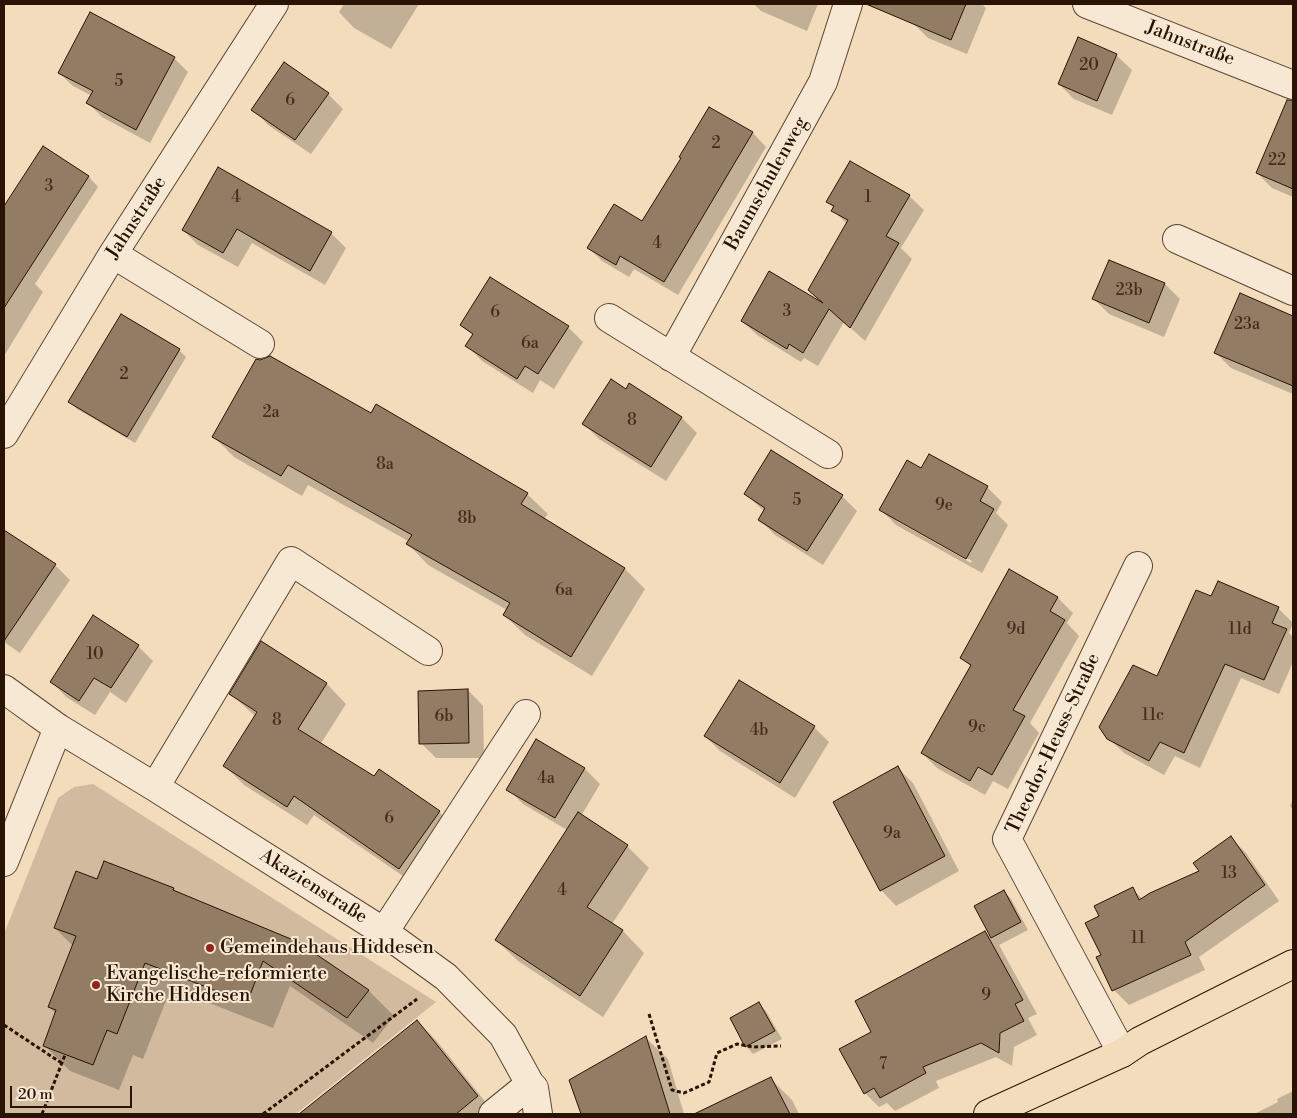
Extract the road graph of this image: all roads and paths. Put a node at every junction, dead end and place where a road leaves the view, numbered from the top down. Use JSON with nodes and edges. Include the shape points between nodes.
{"nodes":[{"id":1,"x":274,"y":4,"type":"edge"},
{"id":2,"x":848,"y":4,"type":"edge"},
{"id":3,"x":1087,"y":4,"type":"edge"},
{"id":4,"x":1293,"y":85,"type":"edge"},
{"id":5,"x":1178,"y":239,"type":"dead end"},
{"id":6,"x":113,"y":254,"type":"junction"},
{"id":7,"x":1293,"y":291,"type":"edge"},
{"id":8,"x":609,"y":318,"type":"dead end"},
{"id":9,"x":260,"y":344,"type":"dead end"},
{"id":10,"x":672,"y":357,"type":"junction"},
{"id":11,"x":4,"y":434,"type":"edge"},
{"id":12,"x":828,"y":454,"type":"dead end"},
{"id":13,"x":1138,"y":566,"type":"dead end"},
{"id":14,"x":428,"y":651,"type":"dead end"},
{"id":15,"x":4,"y":689,"type":"edge"},
{"id":16,"x":526,"y":714,"type":"dead end"},
{"id":17,"x":58,"y":728,"type":"junction"},
{"id":18,"x":155,"y":787,"type":"junction"},
{"id":19,"x":4,"y":862,"type":"edge"},
{"id":20,"x":384,"y":932,"type":"junction"},
{"id":21,"x":1293,"y":964,"type":"edge"},
{"id":22,"x":446,"y":977,"type":"junction"},
{"id":23,"x":649,"y":1014,"type":"dead end"},
{"id":24,"x":4,"y":1025,"type":"edge"},
{"id":25,"x":781,"y":1046,"type":"dead end"},
{"id":26,"x":1122,"y":1053,"type":"junction"},
{"id":27,"x":65,"y":1055,"type":"dead end"},
{"id":28,"x":63,"y":1064,"type":"junction"},
{"id":29,"x":530,"y":1084,"type":"junction"},
{"id":30,"x":42,"y":1114,"type":"edge"},
{"id":31,"x":263,"y":1114,"type":"edge"},
{"id":32,"x":493,"y":1114,"type":"edge"},
{"id":33,"x":538,"y":1114,"type":"edge"},
{"id":34,"x":988,"y":1114,"type":"edge"}],
"edges":[{"from":1,"to":6,"type":"street","name":"Jahnstraße"},
{"from":2,"to":10,"type":"street","name":"Baumschulenweg","via":[[823,82]]},
{"from":3,"to":4,"type":"street","name":"Jahnstraße"},
{"from":5,"to":7,"type":"street"},
{"from":6,"to":9,"type":"street"},
{"from":6,"to":11,"type":"street","name":"Jahnstraße"},
{"from":8,"to":10,"type":"street"},
{"from":10,"to":12,"type":"street"},
{"from":13,"to":26,"type":"street","name":"Theodor-Heuss-Straße","via":[[1007,839]]},
{"from":14,"to":18,"type":"street","via":[[291,561]]},
{"from":15,"to":17,"type":"street","name":"Akazienstraße"},
{"from":16,"to":20,"type":"street"},
{"from":17,"to":18,"type":"street","name":"Akazienstraße"},
{"from":17,"to":19,"type":"street"},
{"from":18,"to":20,"type":"street","name":"Akazienstraße"},
{"from":20,"to":22,"type":"street","name":"Akazienstraße"},
{"from":21,"to":26,"type":"main road"},
{"from":22,"to":29,"type":"street","name":"Akazienstraße","via":[[503,1035]]},
{"from":22,"to":31,"type":"path"},
{"from":23,"to":25,"type":"path","via":[[672,1090],[684,1093],[709,1082],[717,1053],[737,1044]]},
{"from":24,"to":28,"type":"path"},
{"from":26,"to":34,"type":"main road"},
{"from":27,"to":28,"type":"path"},
{"from":28,"to":30,"type":"path"},
{"from":29,"to":32,"type":"street"},
{"from":29,"to":33,"type":"street","name":"Akazienstraße","via":[[534,1088]]}]}
